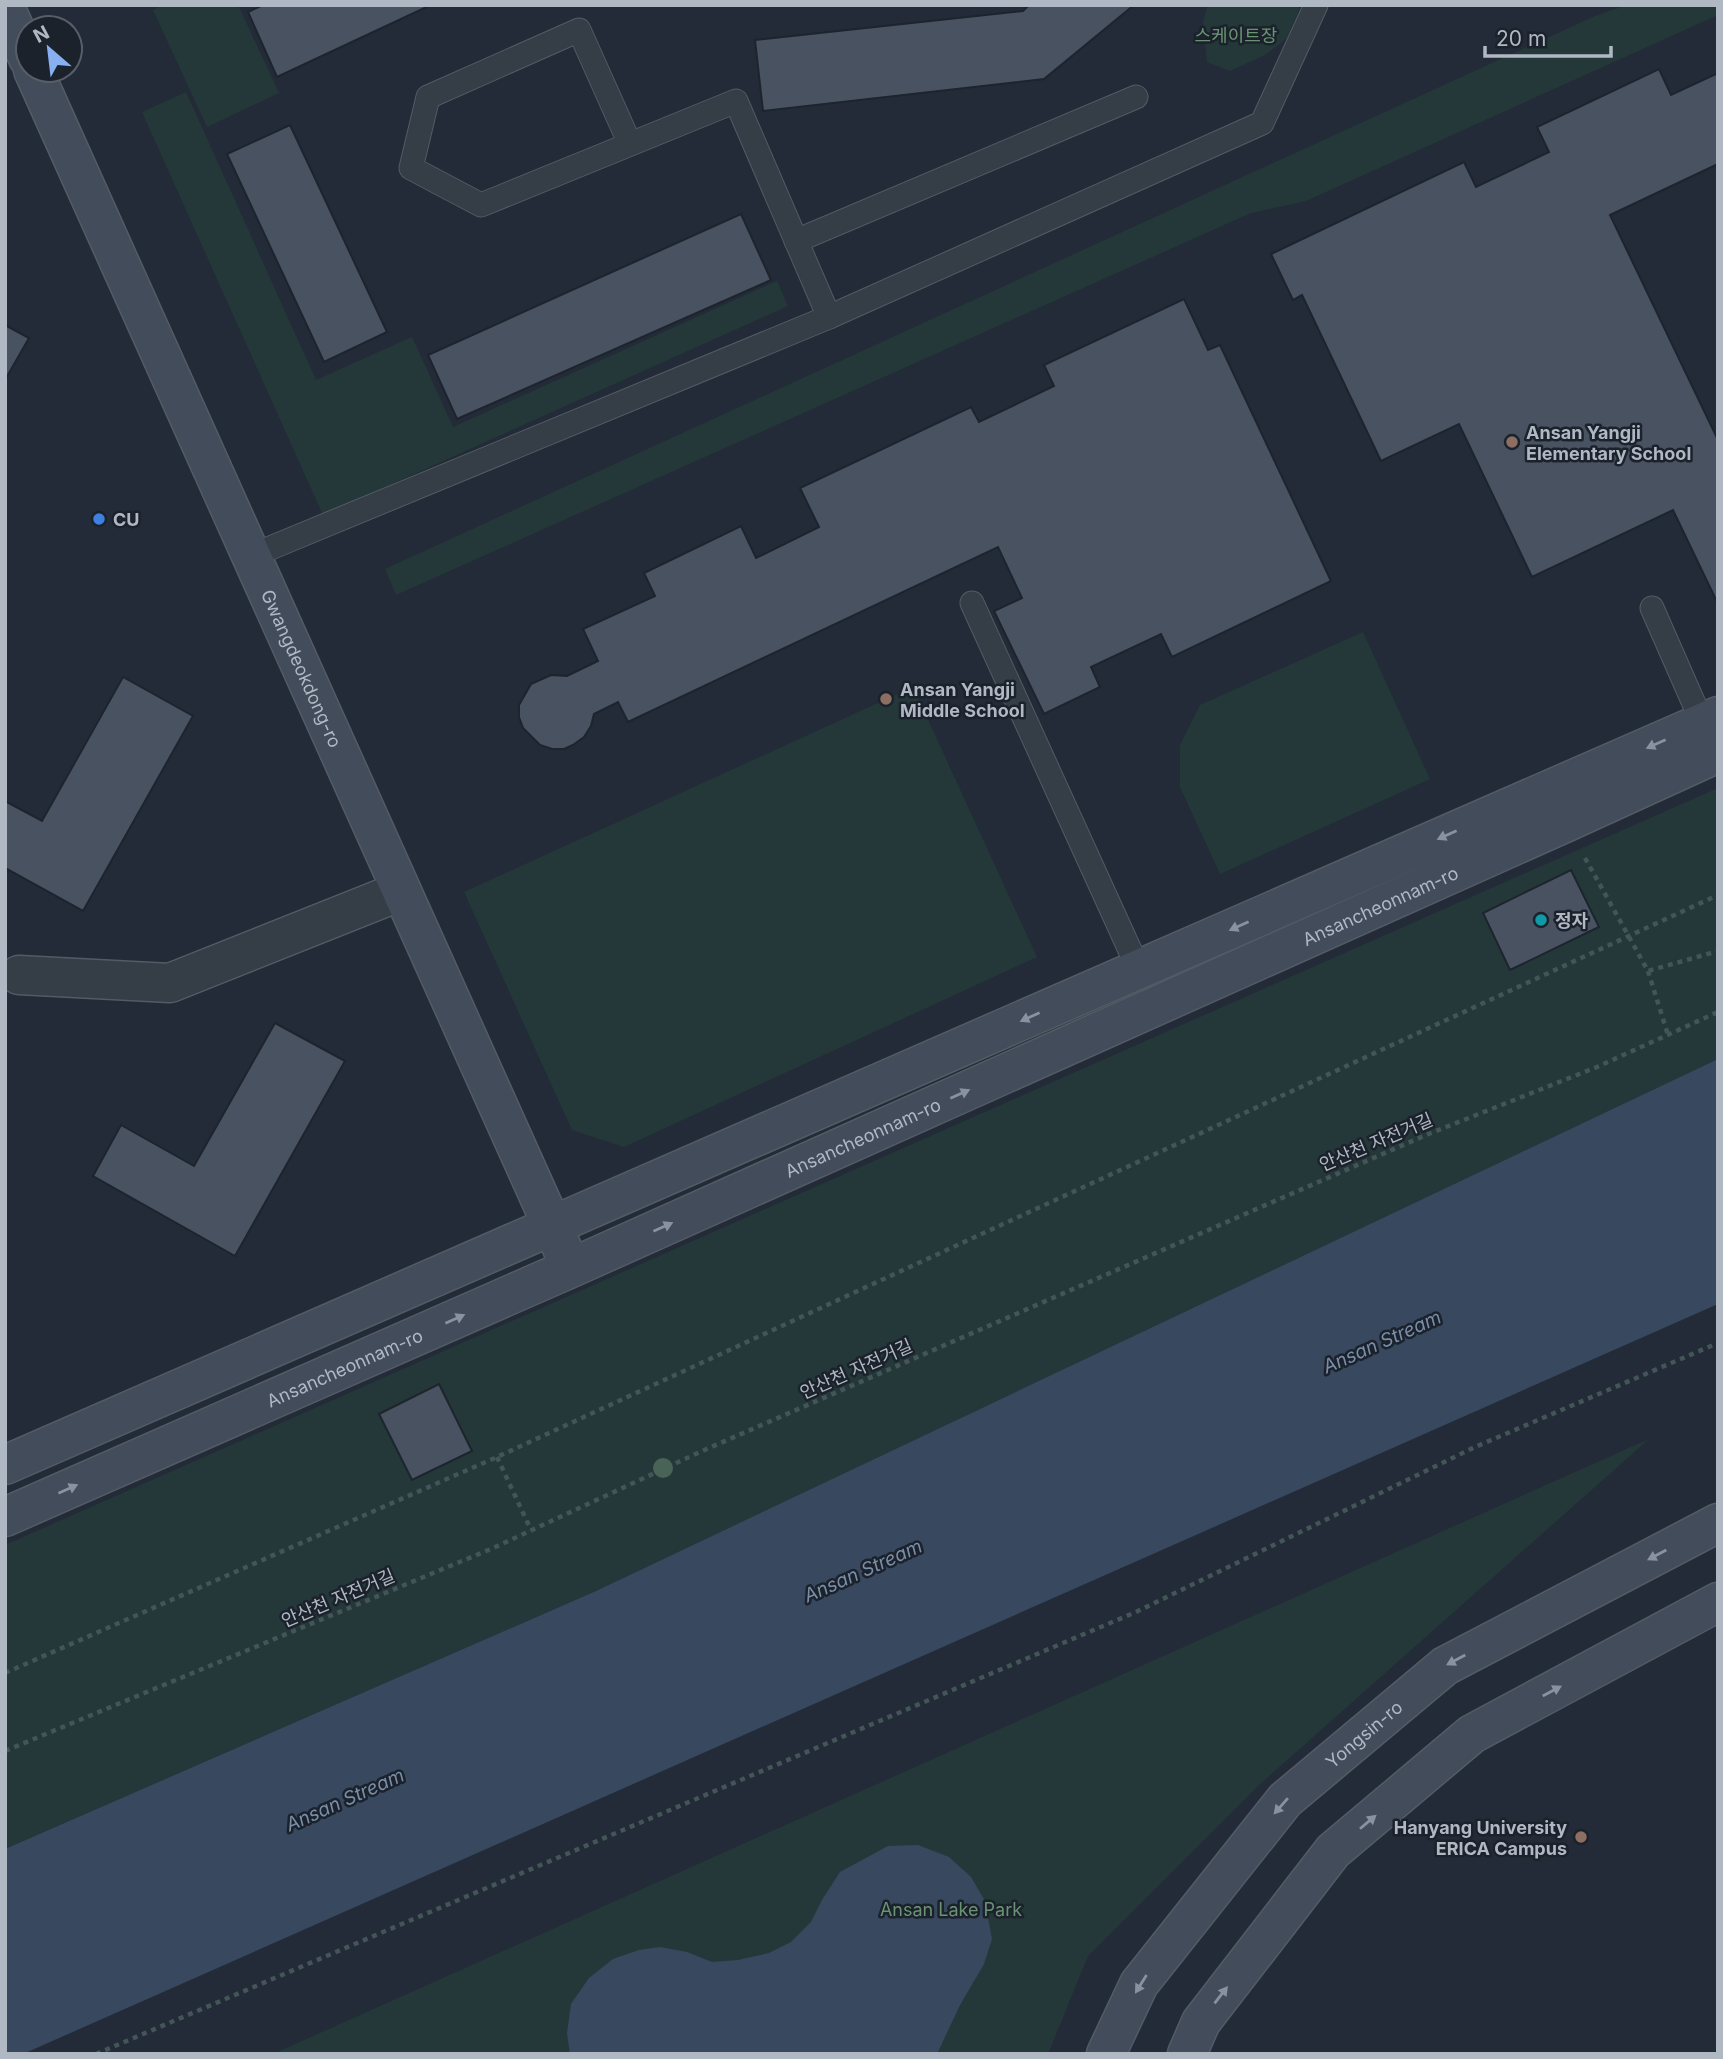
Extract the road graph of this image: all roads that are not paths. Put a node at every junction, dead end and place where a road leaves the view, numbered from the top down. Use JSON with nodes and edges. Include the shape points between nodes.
{"nodes":[{"id":1,"x":1316,"y":5,"type":"edge"},
{"id":2,"x":5,"y":7,"type":"edge"},
{"id":3,"x":14,"y":27,"type":"edge"},
{"id":4,"x":39,"y":84,"type":"edge"},
{"id":5,"x":1136,"y":97,"type":"dead end"},
{"id":6,"x":630,"y":144,"type":"junction"},
{"id":7,"x":796,"y":241,"type":"junction"},
{"id":8,"x":829,"y":317,"type":"junction"},
{"id":9,"x":251,"y":556,"type":"junction"},
{"id":10,"x":972,"y":603,"type":"dead end"},
{"id":11,"x":1652,"y":608,"type":"dead end"},
{"id":12,"x":1714,"y":736,"type":"edge"},
{"id":13,"x":401,"y":891,"type":"junction"},
{"id":14,"x":1139,"y":970,"type":"junction"},
{"id":15,"x":19,"y":975,"type":"dead end"},
{"id":16,"x":552,"y":1226,"type":"junction"},
{"id":17,"x":571,"y":1268,"type":"junction"},
{"id":18,"x":5,"y":1465,"type":"edge"},
{"id":19,"x":5,"y":1517,"type":"edge"},
{"id":20,"x":1718,"y":1524,"type":"edge"},
{"id":21,"x":1718,"y":1602,"type":"edge"},
{"id":22,"x":1106,"y":2054,"type":"edge"},
{"id":23,"x":1187,"y":2054,"type":"edge"}],
"edges":[{"from":1,"to":8,"type":"lane","via":[[1262,123]]},
{"from":2,"to":3,"type":"street"},
{"from":4,"to":9,"type":"street","name":"Gwangdeokdong-ro"},
{"from":5,"to":7,"type":"lane"},
{"from":6,"to":6,"type":"lane","via":[[481,205],[411,167],[428,97],[579,30]]},
{"from":6,"to":7,"type":"lane","via":[[736,101]]},
{"from":7,"to":8,"type":"lane"},
{"from":8,"to":9,"type":"lane"},
{"from":9,"to":13,"type":"street","name":"Gwangdeokdong-ro"},
{"from":10,"to":14,"type":"lane"},
{"from":11,"to":12,"type":"lane"},
{"from":12,"to":14,"type":"street","one_way":true},
{"from":17,"to":12,"type":"street","name":"Ansancheonnam-ro","one_way":true,"via":[[1567,822]]},
{"from":13,"to":15,"type":"street","via":[[170,983]]},
{"from":13,"to":16,"type":"street","name":"Gwangdeokdong-ro"},
{"from":14,"to":16,"type":"street","one_way":true},
{"from":16,"to":17,"type":"street","name":"Gwangdeokdong-ro"},
{"from":16,"to":18,"type":"street"},
{"from":19,"to":17,"type":"street","name":"Ansancheonnam-ro","one_way":true},
{"from":20,"to":22,"type":"street","name":"Yongsin-ro","one_way":true,"via":[[1445,1666],[1285,1800],[1139,1984]]},
{"from":23,"to":21,"type":"street","one_way":true,"via":[[1201,2022],[1333,1851],[1472,1734]]}]}
